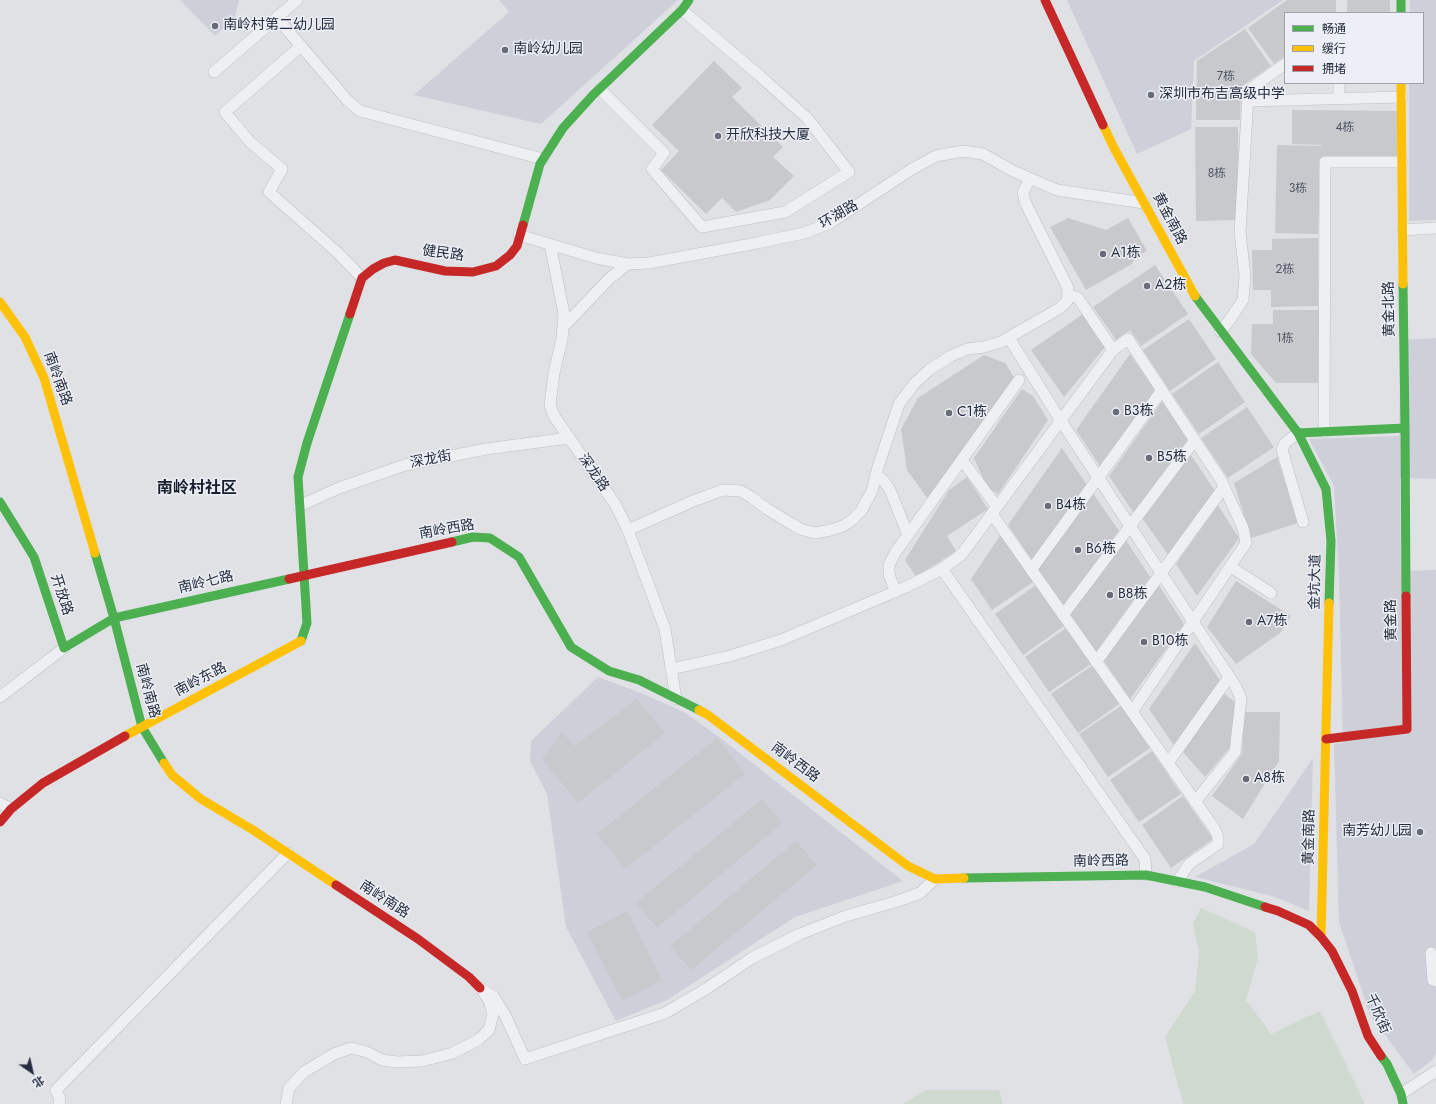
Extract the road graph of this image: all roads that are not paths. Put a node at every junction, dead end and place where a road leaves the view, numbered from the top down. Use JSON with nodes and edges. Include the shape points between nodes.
{"nodes":[{"id":1,"x":297,"y":0,"type":"edge"},
{"id":2,"x":689,"y":0,"type":"edge"},
{"id":3,"x":1045,"y":0,"type":"edge"},
{"id":4,"x":1401,"y":0,"type":"edge"},
{"id":5,"x":682,"y":10,"type":"junction"},
{"id":6,"x":1401,"y":12,"type":"edge"},
{"id":7,"x":277,"y":18,"type":"junction"},
{"id":8,"x":301,"y":46,"type":"junction"},
{"id":9,"x":1284,"y":65,"type":"edge"},
{"id":10,"x":214,"y":72,"type":"dead end"},
{"id":11,"x":1339,"y":84,"type":"edge"},
{"id":12,"x":1402,"y":84,"type":"edge"},
{"id":13,"x":600,"y":89,"type":"junction"},
{"id":14,"x":1402,"y":97,"type":"junction"},
{"id":15,"x":1339,"y":99,"type":"junction"},
{"id":16,"x":1248,"y":102,"type":"junction"},
{"id":17,"x":543,"y":159,"type":"junction"},
{"id":18,"x":1402,"y":162,"type":"junction"},
{"id":19,"x":1030,"y":179,"type":"junction"},
{"id":20,"x":1144,"y":203,"type":"junction"},
{"id":21,"x":1436,"y":228,"type":"edge"},
{"id":22,"x":1403,"y":230,"type":"junction"},
{"id":23,"x":519,"y":235,"type":"junction"},
{"id":24,"x":550,"y":244,"type":"junction"},
{"id":25,"x":628,"y":264,"type":"junction"},
{"id":26,"x":362,"y":278,"type":"junction"},
{"id":27,"x":1068,"y":294,"type":"junction"},
{"id":28,"x":0,"y":302,"type":"edge"},
{"id":29,"x":563,"y":327,"type":"junction"},
{"id":30,"x":1220,"y":331,"type":"junction"},
{"id":31,"x":1009,"y":338,"type":"junction"},
{"id":32,"x":1113,"y":350,"type":"junction"},
{"id":33,"x":1019,"y":380,"type":"dead end"},
{"id":34,"x":1162,"y":390,"type":"junction"},
{"id":35,"x":1061,"y":421,"type":"junction"},
{"id":36,"x":1405,"y":428,"type":"junction"},
{"id":37,"x":1324,"y":432,"type":"junction"},
{"id":38,"x":1298,"y":433,"type":"junction"},
{"id":39,"x":570,"y":438,"type":"junction"},
{"id":40,"x":1195,"y":440,"type":"junction"},
{"id":41,"x":962,"y":460,"type":"junction"},
{"id":42,"x":876,"y":475,"type":"junction"},
{"id":43,"x":1098,"y":478,"type":"junction"},
{"id":44,"x":1224,"y":487,"type":"junction"},
{"id":45,"x":0,"y":502,"type":"edge"},
{"id":46,"x":299,"y":506,"type":"junction"},
{"id":47,"x":994,"y":510,"type":"junction"},
{"id":48,"x":1303,"y":522,"type":"dead end"},
{"id":49,"x":1130,"y":526,"type":"junction"},
{"id":50,"x":628,"y":530,"type":"junction"},
{"id":51,"x":908,"y":535,"type":"junction"},
{"id":52,"x":1231,"y":567,"type":"junction"},
{"id":53,"x":942,"y":569,"type":"junction"},
{"id":54,"x":1031,"y":570,"type":"junction"},
{"id":55,"x":1161,"y":573,"type":"junction"},
{"id":56,"x":304,"y":575,"type":"junction"},
{"id":57,"x":896,"y":592,"type":"junction"},
{"id":58,"x":1271,"y":593,"type":"dead end"},
{"id":59,"x":1063,"y":615,"type":"junction"},
{"id":60,"x":114,"y":618,"type":"junction"},
{"id":61,"x":1193,"y":622,"type":"junction"},
{"id":62,"x":64,"y":648,"type":"junction"},
{"id":63,"x":1096,"y":662,"type":"junction"},
{"id":64,"x":671,"y":669,"type":"junction"},
{"id":65,"x":1229,"y":676,"type":"junction"},
{"id":66,"x":0,"y":697,"type":"edge"},
{"id":67,"x":676,"y":699,"type":"junction"},
{"id":68,"x":1132,"y":712,"type":"junction"},
{"id":69,"x":142,"y":727,"type":"junction"},
{"id":70,"x":1326,"y":739,"type":"junction"},
{"id":71,"x":1168,"y":763,"type":"junction"},
{"id":72,"x":1195,"y":802,"type":"junction"},
{"id":73,"x":0,"y":803,"type":"edge"},
{"id":74,"x":11,"y":809,"type":"junction"},
{"id":75,"x":0,"y":822,"type":"edge"},
{"id":76,"x":288,"y":853,"type":"junction"},
{"id":77,"x":1146,"y":875,"type":"junction"},
{"id":78,"x":935,"y":879,"type":"junction"},
{"id":79,"x":1177,"y":882,"type":"junction"},
{"id":80,"x":1321,"y":937,"type":"junction"},
{"id":81,"x":1431,"y":952,"type":"dead end"},
{"id":82,"x":1436,"y":981,"type":"edge"},
{"id":83,"x":480,"y":988,"type":"junction"},
{"id":84,"x":1436,"y":1071,"type":"edge"},
{"id":85,"x":1402,"y":1099,"type":"edge"},
{"id":86,"x":59,"y":1104,"type":"edge"},
{"id":87,"x":286,"y":1104,"type":"edge"}],
"edges":[{"from":1,"to":7,"type":"street"},
{"from":2,"to":5,"type":"street","name":"健民路"},
{"from":3,"to":20,"type":"street","name":"黄金南路","via":[[1114,148]]},
{"from":4,"to":6,"type":"street"},
{"from":5,"to":13,"type":"street","name":"健民路"},
{"from":5,"to":13,"type":"street","via":[[806,118],[849,172],[785,212],[702,227],[652,169],[664,153]]},
{"from":7,"to":8,"type":"street"},
{"from":7,"to":10,"type":"street"},
{"from":8,"to":17,"type":"street","via":[[348,101],[360,111]]},
{"from":8,"to":26,"type":"street","via":[[225,112],[250,142],[282,169],[269,192],[338,253]]},
{"from":9,"to":16,"type":"street","via":[[1253,87]]},
{"from":11,"to":15,"type":"street"},
{"from":12,"to":14,"type":"street","name":"黄金北路"},
{"from":13,"to":17,"type":"street","name":"健民路","via":[[563,128]]},
{"from":14,"to":15,"type":"street"},
{"from":14,"to":18,"type":"street","name":"黄金北路"},
{"from":15,"to":16,"type":"street"},
{"from":16,"to":30,"type":"street","via":[[1240,232],[1245,276],[1243,300]]},
{"from":17,"to":23,"type":"street","name":"健民路"},
{"from":18,"to":22,"type":"street","name":"黄金北路"},
{"from":18,"to":37,"type":"street","via":[[1325,162]]},
{"from":19,"to":20,"type":"street","name":"环湖路","via":[[1057,190]]},
{"from":19,"to":25,"type":"street","name":"环湖路","via":[[983,154],[963,151],[936,156],[830,223],[804,233],[649,263]]},
{"from":19,"to":27,"type":"street","via":[[1023,192],[1025,202],[1068,288]]},
{"from":20,"to":30,"type":"street","name":"黄金南路","via":[[1197,301]]},
{"from":21,"to":22,"type":"street"},
{"from":22,"to":36,"type":"street","name":"黄金北路"},
{"from":23,"to":24,"type":"street","name":"环湖路"},
{"from":23,"to":26,"type":"street","name":"健民路","via":[[517,246],[496,266],[473,272],[445,271],[395,260],[384,263]]},
{"from":24,"to":25,"type":"street","name":"环湖路","via":[[596,258]]},
{"from":24,"to":29,"type":"street","name":"深龙路","via":[[564,314]]},
{"from":25,"to":29,"type":"street","via":[[610,278]]},
{"from":26,"to":46,"type":"street","via":[[307,443],[298,477]]},
{"from":27,"to":31,"type":"street","via":[[1064,305]]},
{"from":27,"to":32,"type":"street","via":[[1078,298]]},
{"from":28,"to":60,"type":"street","name":"南岭南路","via":[[25,337],[44,378]]},
{"from":29,"to":39,"type":"street","name":"深龙路","via":[[550,405],[554,416]]},
{"from":30,"to":38,"type":"street","name":"黄金南路"},
{"from":31,"to":35,"type":"street"},
{"from":31,"to":42,"type":"street","via":[[984,347],[967,349],[952,356],[929,370],[914,384],[899,404]]},
{"from":32,"to":34,"type":"street","via":[[1128,339]]},
{"from":32,"to":35,"type":"street"},
{"from":33,"to":41,"type":"street"},
{"from":34,"to":40,"type":"street"},
{"from":34,"to":43,"type":"street"},
{"from":35,"to":43,"type":"street"},
{"from":35,"to":47,"type":"street"},
{"from":36,"to":37,"type":"street"},
{"from":36,"to":70,"type":"street","name":"黄金路","via":[[1407,729]]},
{"from":37,"to":38,"type":"street"},
{"from":38,"to":48,"type":"street","via":[[1285,443],[1282,450]]},
{"from":38,"to":70,"type":"street","name":"金坑大道","via":[[1326,489],[1331,541]]},
{"from":39,"to":46,"type":"street","name":"深龙街","via":[[486,449],[405,465],[339,488]]},
{"from":39,"to":50,"type":"street","name":"深龙路","via":[[615,504]]},
{"from":40,"to":44,"type":"street"},
{"from":40,"to":49,"type":"street"},
{"from":41,"to":47,"type":"street"},
{"from":41,"to":51,"type":"street"},
{"from":42,"to":50,"type":"street","via":[[872,491],[861,511],[843,526],[832,530],[815,532],[800,528],[741,491],[723,490]]},
{"from":42,"to":51,"type":"street","via":[[884,480],[890,490]]},
{"from":43,"to":49,"type":"street"},
{"from":43,"to":54,"type":"street"},
{"from":44,"to":52,"type":"street","via":[[1243,528],[1246,543]]},
{"from":44,"to":55,"type":"street"},
{"from":45,"to":62,"type":"street","name":"开放路","via":[[34,557]]},
{"from":46,"to":56,"type":"street"},
{"from":47,"to":53,"type":"street","via":[[962,554]]},
{"from":47,"to":54,"type":"street"},
{"from":49,"to":55,"type":"street"},
{"from":49,"to":59,"type":"street"},
{"from":50,"to":64,"type":"street","name":"深龙路","via":[[665,629]]},
{"from":51,"to":57,"type":"street","via":[[888,565]]},
{"from":52,"to":58,"type":"street"},
{"from":52,"to":61,"type":"street"},
{"from":53,"to":57,"type":"street"},
{"from":53,"to":77,"type":"street","via":[[1145,859]]},
{"from":54,"to":59,"type":"street"},
{"from":55,"to":61,"type":"street"},
{"from":55,"to":63,"type":"street"},
{"from":56,"to":60,"type":"street","name":"南岭七路"},
{"from":56,"to":67,"type":"street","name":"南岭西路","via":[[473,536],[490,538],[519,557],[572,647],[609,671],[639,680]]},
{"from":56,"to":69,"type":"street","name":"南岭东路","via":[[307,623],[304,636],[297,644]]},
{"from":57,"to":64,"type":"street","via":[[781,640],[730,656]]},
{"from":59,"to":63,"type":"street"},
{"from":60,"to":62,"type":"street"},
{"from":60,"to":69,"type":"street","name":"南岭南路"},
{"from":61,"to":65,"type":"street"},
{"from":61,"to":68,"type":"street"},
{"from":62,"to":66,"type":"street"},
{"from":63,"to":68,"type":"street"},
{"from":64,"to":67,"type":"street","name":"深龙路"},
{"from":65,"to":71,"type":"street"},
{"from":65,"to":72,"type":"street","via":[[1241,700],[1236,752]]},
{"from":67,"to":78,"type":"street","name":"南岭西路","via":[[708,715],[908,866]]},
{"from":68,"to":71,"type":"street"},
{"from":69,"to":74,"type":"street","name":"南岭东路","via":[[43,783]]},
{"from":69,"to":76,"type":"street","name":"南岭南路","via":[[172,774],[201,799]]},
{"from":70,"to":80,"type":"street","name":"黄金南路"},
{"from":71,"to":72,"type":"street"},
{"from":72,"to":79,"type":"street","via":[[1218,837],[1218,844],[1190,864]]},
{"from":73,"to":74,"type":"street"},
{"from":74,"to":75,"type":"street","name":"南岭东路"},
{"from":76,"to":83,"type":"street","name":"南岭南路","via":[[418,939]]},
{"from":76,"to":86,"type":"street","via":[[56,1090],[60,1099]]},
{"from":77,"to":78,"type":"street","name":"南岭西路"},
{"from":77,"to":79,"type":"street","name":"南岭西路"},
{"from":78,"to":83,"type":"street","via":[[920,893],[846,916],[800,934],[752,958],[665,1013],[525,1059],[506,1015],[494,998]]},
{"from":79,"to":80,"type":"street","name":"南岭西路","via":[[1278,911],[1309,925]]},
{"from":80,"to":85,"type":"street","name":"千欣街","via":[[1332,951],[1349,985],[1368,1036],[1387,1064]]},
{"from":81,"to":82,"type":"street","via":[[1433,980]]},
{"from":83,"to":87,"type":"street","via":[[489,1000],[493,1014],[489,1030],[478,1040],[453,1053],[422,1061],[382,1060],[367,1052],[351,1048],[334,1054],[304,1072],[289,1088]]},
{"from":84,"to":85,"type":"street"}]}
